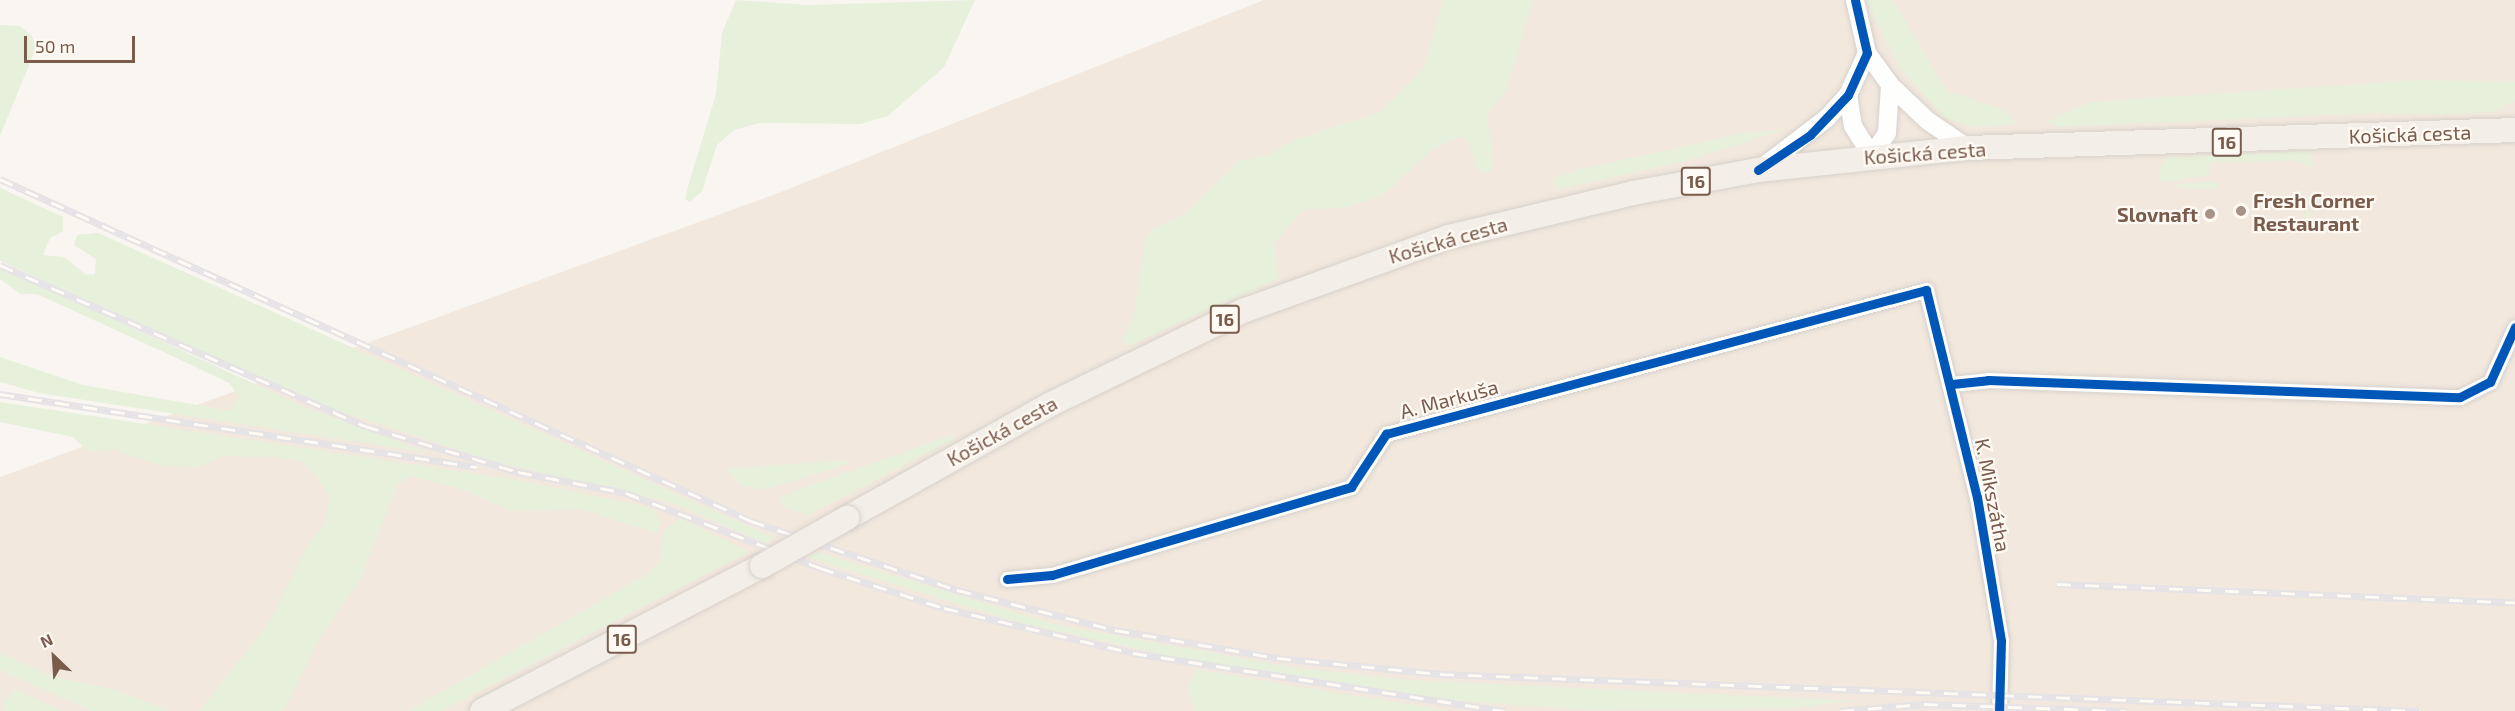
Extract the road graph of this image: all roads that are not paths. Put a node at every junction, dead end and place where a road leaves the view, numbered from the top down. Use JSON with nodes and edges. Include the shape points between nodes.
{"nodes":[{"id":1,"x":1855,"y":0,"type":"edge"},
{"id":2,"x":1868,"y":53,"type":"junction"},
{"id":3,"x":1890,"y":85,"type":"junction"},
{"id":4,"x":1848,"y":95,"type":"junction"},
{"id":5,"x":2515,"y":130,"type":"edge"},
{"id":6,"x":1968,"y":148,"type":"junction"},
{"id":7,"x":1872,"y":156,"type":"junction"},
{"id":8,"x":1758,"y":170,"type":"junction"},
{"id":9,"x":1926,"y":290,"type":"joint"},
{"id":10,"x":2515,"y":327,"type":"edge"},
{"id":11,"x":1952,"y":384,"type":"junction"},
{"id":12,"x":1007,"y":579,"type":"dead end"},
{"id":13,"x":482,"y":711,"type":"edge"},
{"id":14,"x":1999,"y":711,"type":"edge"}],
"edges":[{"from":1,"to":2,"type":"street"},
{"from":2,"to":3,"type":"street"},
{"from":2,"to":4,"type":"street"},
{"from":3,"to":6,"type":"street","via":[[1928,121]]},
{"from":3,"to":7,"type":"street","via":[[1887,133]]},
{"from":4,"to":7,"type":"street","via":[[1853,126]]},
{"from":4,"to":8,"type":"street","via":[[1810,135]]},
{"from":5,"to":6,"type":"main road","name":"Košická cesta","number":"16"},
{"from":6,"to":7,"type":"main road","name":"Košická cesta","number":"16"},
{"from":7,"to":8,"type":"main road","name":"Košická cesta","number":"16"},
{"from":8,"to":13,"type":"main road","name":"Košická cesta","number":"16","bridge":true,"via":[[1515,220],[1325,279],[1098,380],[762,566]]},
{"from":9,"to":11,"type":"street","name":"K. Mikszátha"},
{"from":9,"to":12,"type":"street","name":"A. Markuša","via":[[1386,434],[1351,487],[1052,575]]},
{"from":10,"to":11,"type":"street","via":[[2490,382],[2460,397],[1988,380]]},
{"from":11,"to":14,"type":"street","name":"K. Mikszátha","via":[[2001,641]]}]}
